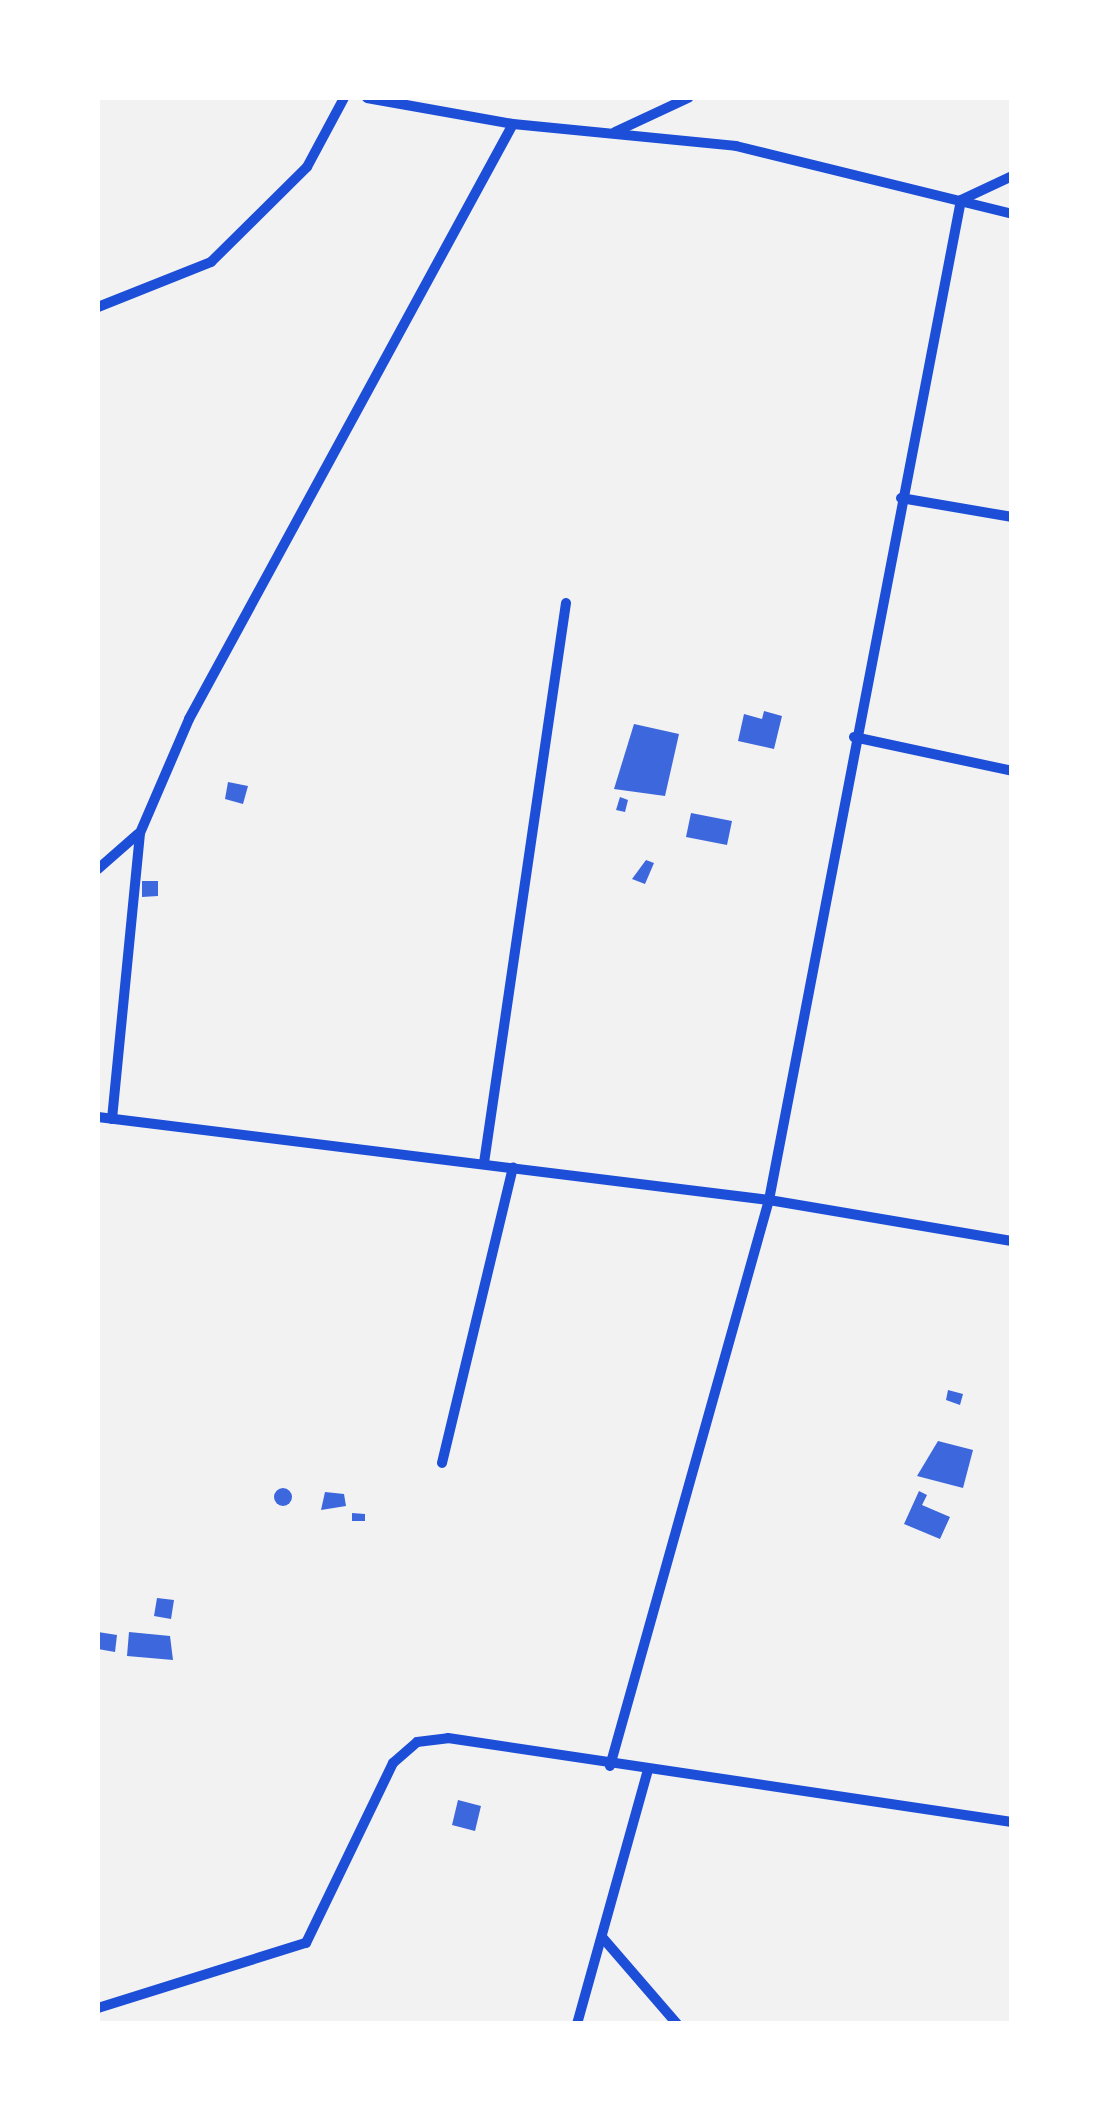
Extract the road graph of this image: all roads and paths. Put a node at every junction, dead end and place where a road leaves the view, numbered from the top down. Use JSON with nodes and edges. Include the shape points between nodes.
{"nodes":[{"id":1,"x":344,"y":98,"type":"edge"},
{"id":2,"x":367,"y":98,"type":"edge"},
{"id":3,"x":688,"y":98,"type":"edge"},
{"id":4,"x":514,"y":124,"type":"junction"},
{"id":5,"x":614,"y":133,"type":"junction"},
{"id":6,"x":1012,"y":176,"type":"edge"},
{"id":7,"x":961,"y":200,"type":"junction"},
{"id":8,"x":1012,"y":214,"type":"edge"},
{"id":9,"x":98,"y":306,"type":"edge"},
{"id":10,"x":901,"y":498,"type":"junction"},
{"id":11,"x":1012,"y":516,"type":"edge"},
{"id":12,"x":566,"y":603,"type":"dead end"},
{"id":13,"x":854,"y":737,"type":"junction"},
{"id":14,"x":1012,"y":771,"type":"edge"},
{"id":15,"x":140,"y":833,"type":"junction"},
{"id":16,"x":98,"y":869,"type":"edge"},
{"id":17,"x":98,"y":1117,"type":"edge"},
{"id":18,"x":112,"y":1118,"type":"junction"},
{"id":19,"x":484,"y":1162,"type":"junction"},
{"id":20,"x":513,"y":1166,"type":"junction"},
{"id":21,"x":769,"y":1200,"type":"junction"},
{"id":22,"x":1012,"y":1241,"type":"edge"},
{"id":23,"x":442,"y":1464,"type":"dead end"},
{"id":24,"x":610,"y":1766,"type":"junction"},
{"id":25,"x":647,"y":1773,"type":"junction"},
{"id":26,"x":1012,"y":1822,"type":"edge"},
{"id":27,"x":602,"y":1937,"type":"junction"},
{"id":28,"x":98,"y":2008,"type":"edge"},
{"id":29,"x":577,"y":2024,"type":"edge"},
{"id":30,"x":677,"y":2024,"type":"edge"}],
"edges":[{"from":1,"to":9,"type":"street","via":[[307,167],[211,262]]},
{"from":2,"to":4,"type":"street"},
{"from":3,"to":5,"type":"street"},
{"from":4,"to":5,"type":"street"},
{"from":4,"to":15,"type":"street","via":[[189,719]]},
{"from":5,"to":7,"type":"street","via":[[736,146]]},
{"from":6,"to":7,"type":"street"},
{"from":7,"to":8,"type":"street"},
{"from":7,"to":10,"type":"street"},
{"from":10,"to":11,"type":"street"},
{"from":10,"to":13,"type":"street"},
{"from":12,"to":19,"type":"street"},
{"from":13,"to":14,"type":"street"},
{"from":13,"to":21,"type":"street"},
{"from":15,"to":16,"type":"street"},
{"from":15,"to":18,"type":"street"},
{"from":17,"to":18,"type":"street"},
{"from":18,"to":19,"type":"street"},
{"from":19,"to":20,"type":"street"},
{"from":20,"to":21,"type":"street"},
{"from":20,"to":23,"type":"street"},
{"from":21,"to":22,"type":"street"},
{"from":21,"to":24,"type":"street"},
{"from":24,"to":25,"type":"street"},
{"from":24,"to":28,"type":"street","via":[[448,1738],[417,1742],[394,1763],[306,1943]]},
{"from":25,"to":26,"type":"street"},
{"from":25,"to":27,"type":"street"},
{"from":27,"to":29,"type":"street"},
{"from":27,"to":30,"type":"street"}]}
